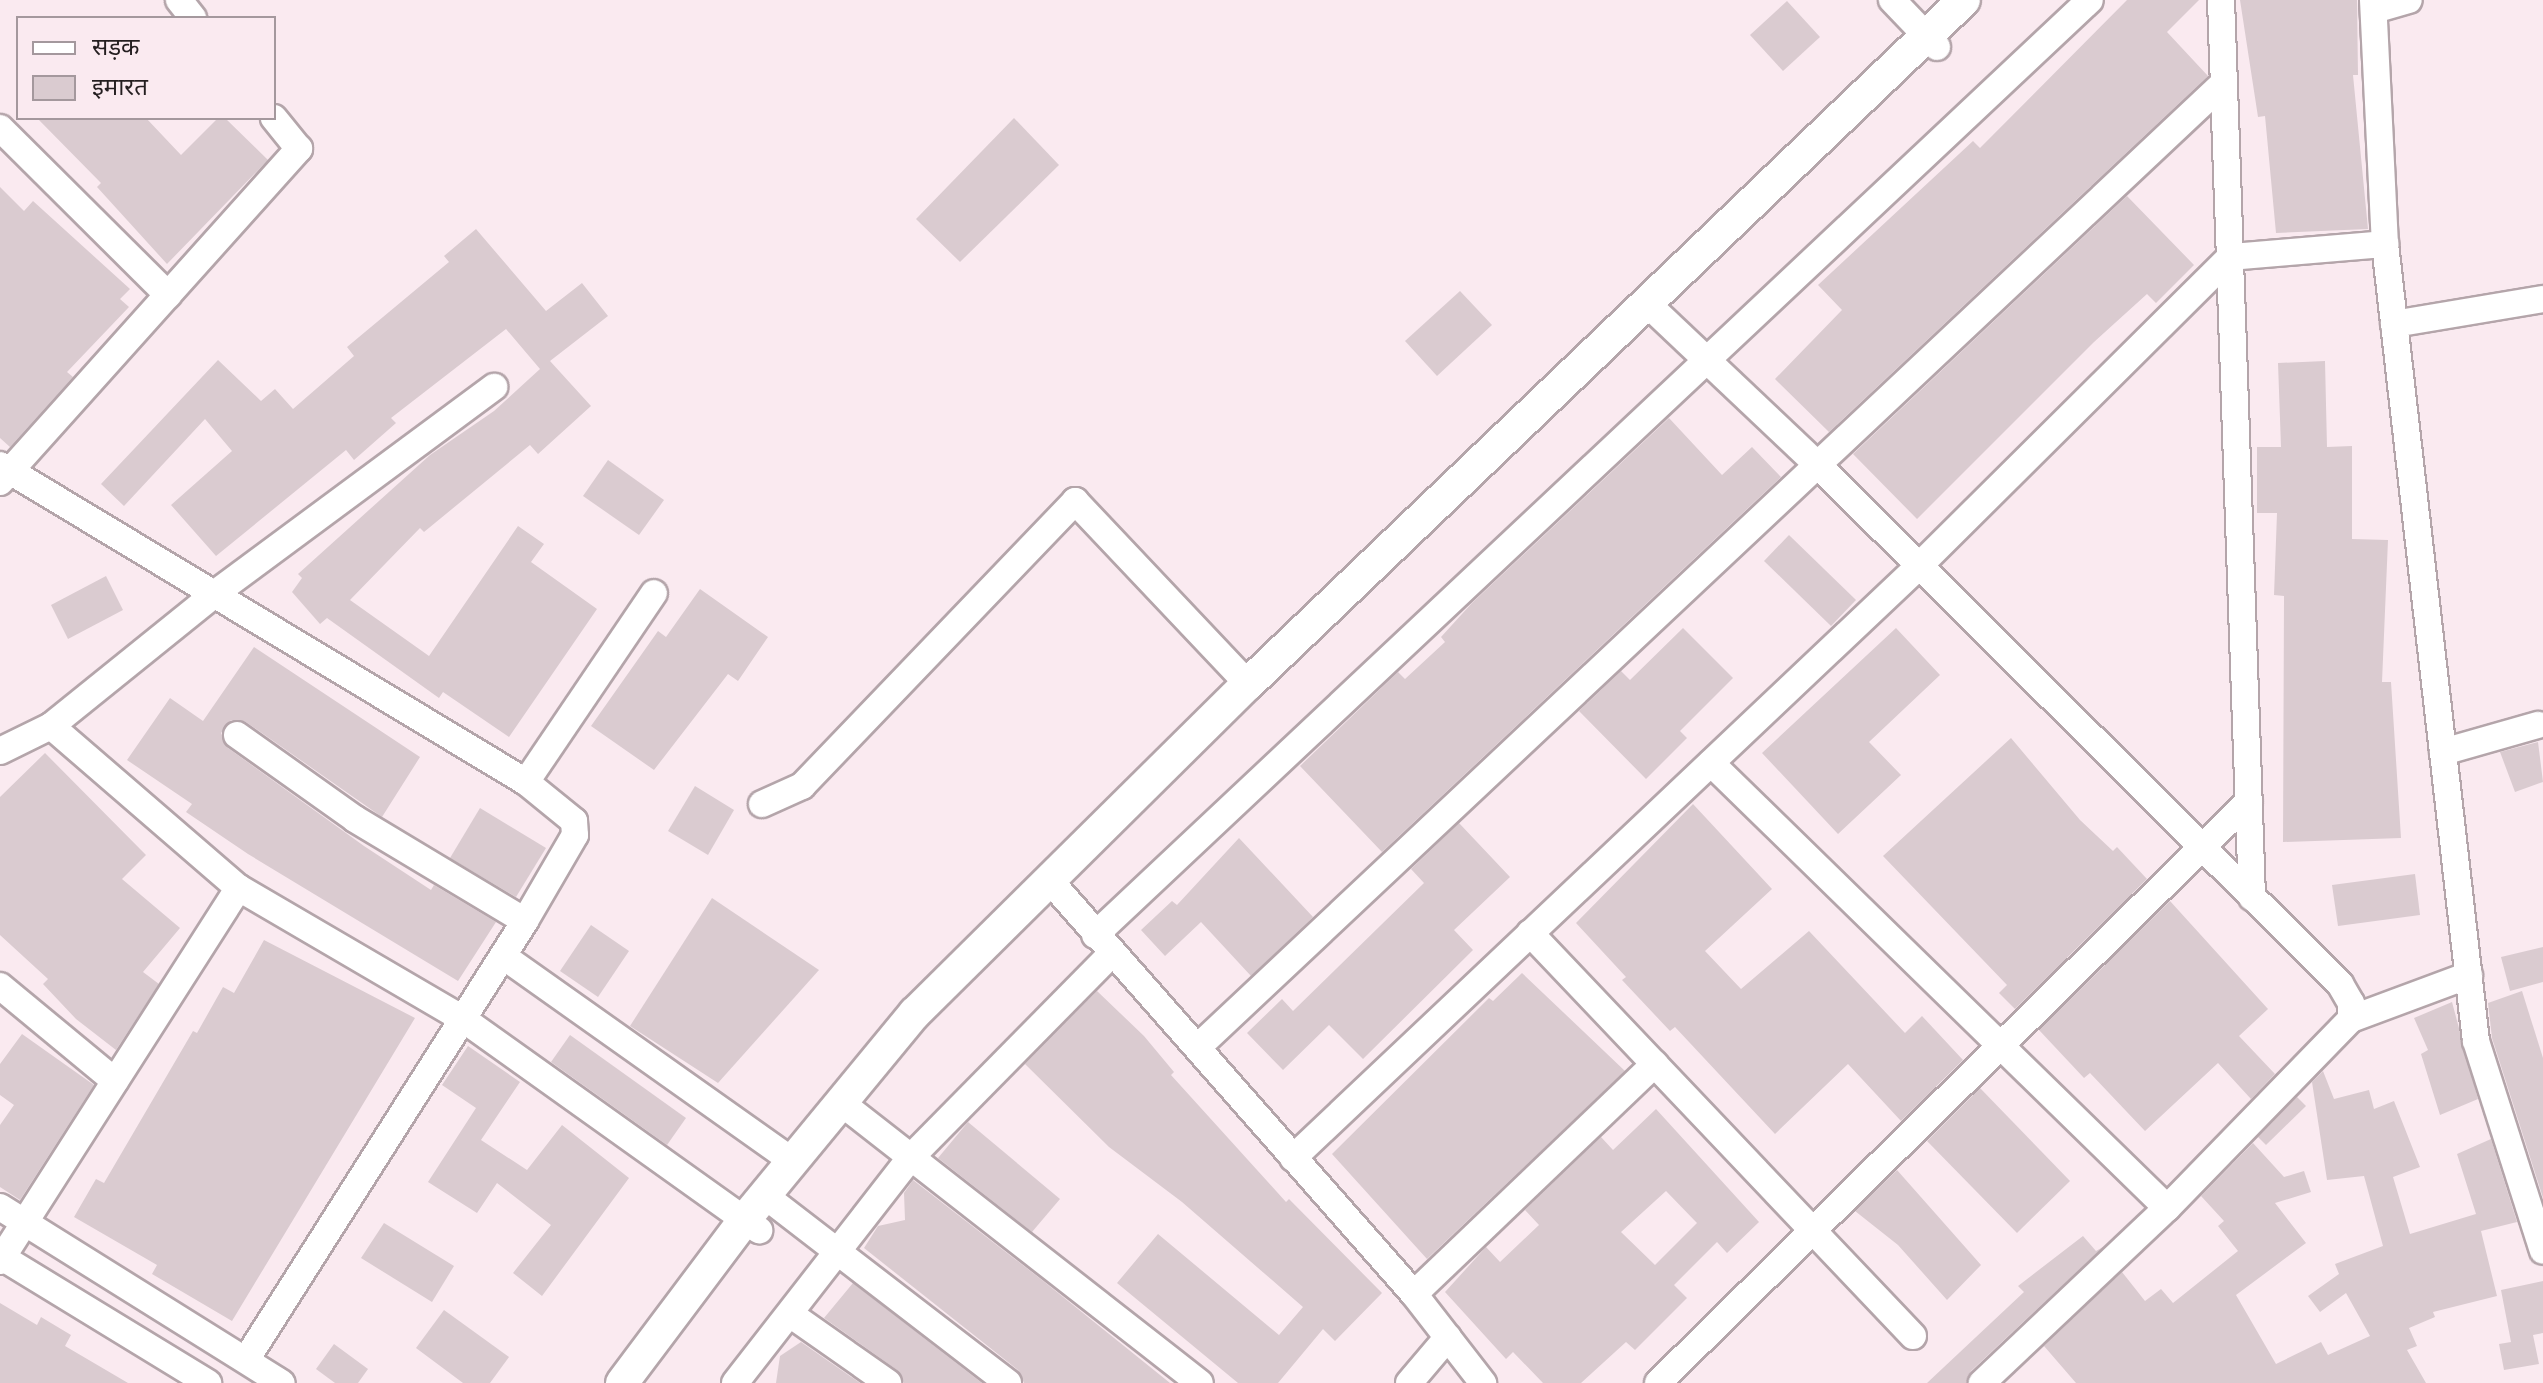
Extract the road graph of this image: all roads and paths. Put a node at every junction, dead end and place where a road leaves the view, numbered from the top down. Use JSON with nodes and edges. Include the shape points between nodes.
{"nodes":[{"id":1,"x":179,"y":0,"type":"edge"},
{"id":2,"x":1892,"y":0,"type":"edge"},
{"id":3,"x":1964,"y":0,"type":"edge"},
{"id":4,"x":1986,"y":0,"type":"edge"},
{"id":5,"x":2090,"y":0,"type":"edge"},
{"id":6,"x":2221,"y":0,"type":"edge"},
{"id":7,"x":2409,"y":0,"type":"edge"},
{"id":8,"x":2373,"y":5,"type":"edge"},
{"id":9,"x":191,"y":16,"type":"edge"},
{"id":10,"x":1932,"y":42,"type":"junction"},
{"id":11,"x":2224,"y":83,"type":"junction"},
{"id":12,"x":276,"y":120,"type":"edge"},
{"id":13,"x":0,"y":128,"type":"edge"},
{"id":14,"x":2385,"y":244,"type":"junction"},
{"id":15,"x":2230,"y":257,"type":"junction"},
{"id":16,"x":168,"y":295,"type":"junction"},
{"id":17,"x":2543,"y":299,"type":"edge"},
{"id":18,"x":1658,"y":314,"type":"junction"},
{"id":19,"x":2394,"y":324,"type":"junction"},
{"id":20,"x":1706,"y":361,"type":"junction"},
{"id":21,"x":494,"y":387,"type":"dead end"},
{"id":22,"x":1819,"y":466,"type":"junction"},
{"id":23,"x":3,"y":473,"type":"edge"},
{"id":24,"x":1919,"y":566,"type":"junction"},
{"id":25,"x":217,"y":592,"type":"junction"},
{"id":26,"x":654,"y":593,"type":"dead end"},
{"id":27,"x":1248,"y":684,"type":"junction"},
{"id":28,"x":51,"y":726,"type":"junction"},
{"id":29,"x":2541,"y":726,"type":"edge"},
{"id":30,"x":237,"y":735,"type":"dead end"},
{"id":31,"x":0,"y":751,"type":"edge"},
{"id":32,"x":2443,"y":752,"type":"junction"},
{"id":33,"x":1711,"y":763,"type":"junction"},
{"id":34,"x":526,"y":782,"type":"junction"},
{"id":35,"x":2249,"y":801,"type":"junction"},
{"id":36,"x":762,"y":804,"type":"dead end"},
{"id":37,"x":2202,"y":848,"type":"junction"},
{"id":38,"x":1055,"y":887,"type":"junction"},
{"id":39,"x":239,"y":888,"type":"junction"},
{"id":40,"x":2252,"y":897,"type":"junction"},
{"id":41,"x":525,"y":921,"type":"junction"},
{"id":42,"x":1530,"y":933,"type":"junction"},
{"id":43,"x":1103,"y":944,"type":"junction"},
{"id":44,"x":503,"y":956,"type":"junction"},
{"id":45,"x":2469,"y":975,"type":"junction"},
{"id":46,"x":0,"y":986,"type":"edge"},
{"id":47,"x":463,"y":1019,"type":"junction"},
{"id":48,"x":2351,"y":1019,"type":"junction"},
{"id":49,"x":2001,"y":1046,"type":"junction"},
{"id":50,"x":1198,"y":1047,"type":"junction"},
{"id":51,"x":1655,"y":1064,"type":"junction"},
{"id":52,"x":115,"y":1081,"type":"junction"},
{"id":53,"x":853,"y":1112,"type":"junction"},
{"id":54,"x":911,"y":1157,"type":"junction"},
{"id":55,"x":1293,"y":1158,"type":"junction"},
{"id":56,"x":792,"y":1161,"type":"junction"},
{"id":57,"x":0,"y":1207,"type":"edge"},
{"id":58,"x":2167,"y":1208,"type":"junction"},
{"id":59,"x":761,"y":1212,"type":"junction"},
{"id":60,"x":25,"y":1222,"type":"junction"},
{"id":61,"x":1813,"y":1231,"type":"junction"},
{"id":62,"x":839,"y":1251,"type":"junction"},
{"id":63,"x":2543,"y":1251,"type":"edge"},
{"id":64,"x":1,"y":1258,"type":"edge"},
{"id":65,"x":1414,"y":1294,"type":"junction"},
{"id":66,"x":790,"y":1314,"type":"junction"},
{"id":67,"x":1913,"y":1336,"type":"dead end"},
{"id":68,"x":1448,"y":1337,"type":"junction"},
{"id":69,"x":246,"y":1360,"type":"junction"},
{"id":70,"x":194,"y":1379,"type":"edge"},
{"id":71,"x":282,"y":1383,"type":"edge"},
{"id":72,"x":622,"y":1383,"type":"edge"},
{"id":73,"x":647,"y":1383,"type":"edge"},
{"id":74,"x":735,"y":1383,"type":"edge"},
{"id":75,"x":888,"y":1383,"type":"edge"},
{"id":76,"x":1008,"y":1383,"type":"edge"},
{"id":77,"x":1200,"y":1383,"type":"edge"},
{"id":78,"x":1409,"y":1383,"type":"edge"},
{"id":79,"x":1483,"y":1383,"type":"edge"},
{"id":80,"x":1658,"y":1383,"type":"edge"},
{"id":81,"x":1982,"y":1383,"type":"edge"}],
"edges":[{"from":1,"to":9,"type":"street"},
{"from":2,"to":10,"type":"street"},
{"from":3,"to":10,"type":"main road"},
{"from":4,"to":10,"type":"main road"},
{"from":5,"to":20,"type":"street"},
{"from":6,"to":11,"type":"street"},
{"from":7,"to":8,"type":"street"},
{"from":8,"to":14,"type":"street"},
{"from":10,"to":18,"type":"main road"},
{"from":10,"to":27,"type":"main road"},
{"from":11,"to":15,"type":"street"},
{"from":11,"to":22,"type":"street"},
{"from":12,"to":16,"type":"street","via":[[299,149]]},
{"from":13,"to":16,"type":"street"},
{"from":14,"to":15,"type":"street"},
{"from":14,"to":19,"type":"street"},
{"from":15,"to":24,"type":"street"},
{"from":15,"to":35,"type":"street"},
{"from":16,"to":23,"type":"street"},
{"from":17,"to":19,"type":"street"},
{"from":18,"to":20,"type":"street"},
{"from":18,"to":38,"type":"main road"},
{"from":19,"to":32,"type":"street"},
{"from":20,"to":22,"type":"street"},
{"from":20,"to":43,"type":"street"},
{"from":21,"to":25,"type":"street"},
{"from":22,"to":24,"type":"street"},
{"from":22,"to":50,"type":"street"},
{"from":23,"to":25,"type":"street"},
{"from":24,"to":33,"type":"street"},
{"from":24,"to":37,"type":"street"},
{"from":25,"to":28,"type":"street"},
{"from":25,"to":34,"type":"street"},
{"from":26,"to":34,"type":"street"},
{"from":27,"to":36,"type":"street","via":[[1075,501],[802,786]]},
{"from":27,"to":38,"type":"main road"},
{"from":28,"to":31,"type":"street"},
{"from":28,"to":39,"type":"street"},
{"from":29,"to":32,"type":"street"},
{"from":30,"to":41,"type":"street","via":[[355,819]]},
{"from":32,"to":45,"type":"street"},
{"from":33,"to":42,"type":"street"},
{"from":33,"to":49,"type":"street"},
{"from":34,"to":41,"type":"street","via":[[574,821],[575,835]]},
{"from":35,"to":37,"type":"street"},
{"from":35,"to":40,"type":"street"},
{"from":37,"to":40,"type":"street"},
{"from":37,"to":49,"type":"street"},
{"from":38,"to":43,"type":"street"},
{"from":38,"to":53,"type":"main road"},
{"from":38,"to":56,"type":"main road","via":[[915,1013]]},
{"from":39,"to":47,"type":"street"},
{"from":39,"to":52,"type":"street"},
{"from":40,"to":48,"type":"street","via":[[2340,984],[2351,1003]]},
{"from":41,"to":44,"type":"street"},
{"from":42,"to":51,"type":"street"},
{"from":42,"to":55,"type":"street"},
{"from":43,"to":50,"type":"street"},
{"from":43,"to":54,"type":"street"},
{"from":44,"to":47,"type":"street"},
{"from":44,"to":56,"type":"street"},
{"from":45,"to":48,"type":"street"},
{"from":45,"to":63,"type":"street","via":[[2476,1041]]},
{"from":46,"to":52,"type":"street"},
{"from":47,"to":59,"type":"street"},
{"from":47,"to":69,"type":"street"},
{"from":48,"to":58,"type":"street"},
{"from":49,"to":58,"type":"street"},
{"from":49,"to":61,"type":"street"},
{"from":50,"to":55,"type":"street"},
{"from":51,"to":61,"type":"street"},
{"from":51,"to":65,"type":"street"},
{"from":52,"to":60,"type":"street"},
{"from":53,"to":54,"type":"street"},
{"from":53,"to":59,"type":"main road"},
{"from":54,"to":62,"type":"street"},
{"from":54,"to":77,"type":"street"},
{"from":55,"to":65,"type":"street"},
{"from":56,"to":59,"type":"main road"},
{"from":57,"to":60,"type":"street"},
{"from":58,"to":81,"type":"street"},
{"from":59,"to":62,"type":"street"},
{"from":59,"to":72,"type":"main road"},
{"from":59,"to":73,"type":"main road"},
{"from":60,"to":64,"type":"street"},
{"from":60,"to":69,"type":"street"},
{"from":61,"to":67,"type":"street"},
{"from":61,"to":80,"type":"street"},
{"from":62,"to":66,"type":"street"},
{"from":62,"to":76,"type":"street"},
{"from":64,"to":70,"type":"street"},
{"from":65,"to":68,"type":"street"},
{"from":66,"to":74,"type":"street"},
{"from":66,"to":75,"type":"street"},
{"from":68,"to":78,"type":"street"},
{"from":68,"to":79,"type":"street"},
{"from":69,"to":71,"type":"street"}]}
